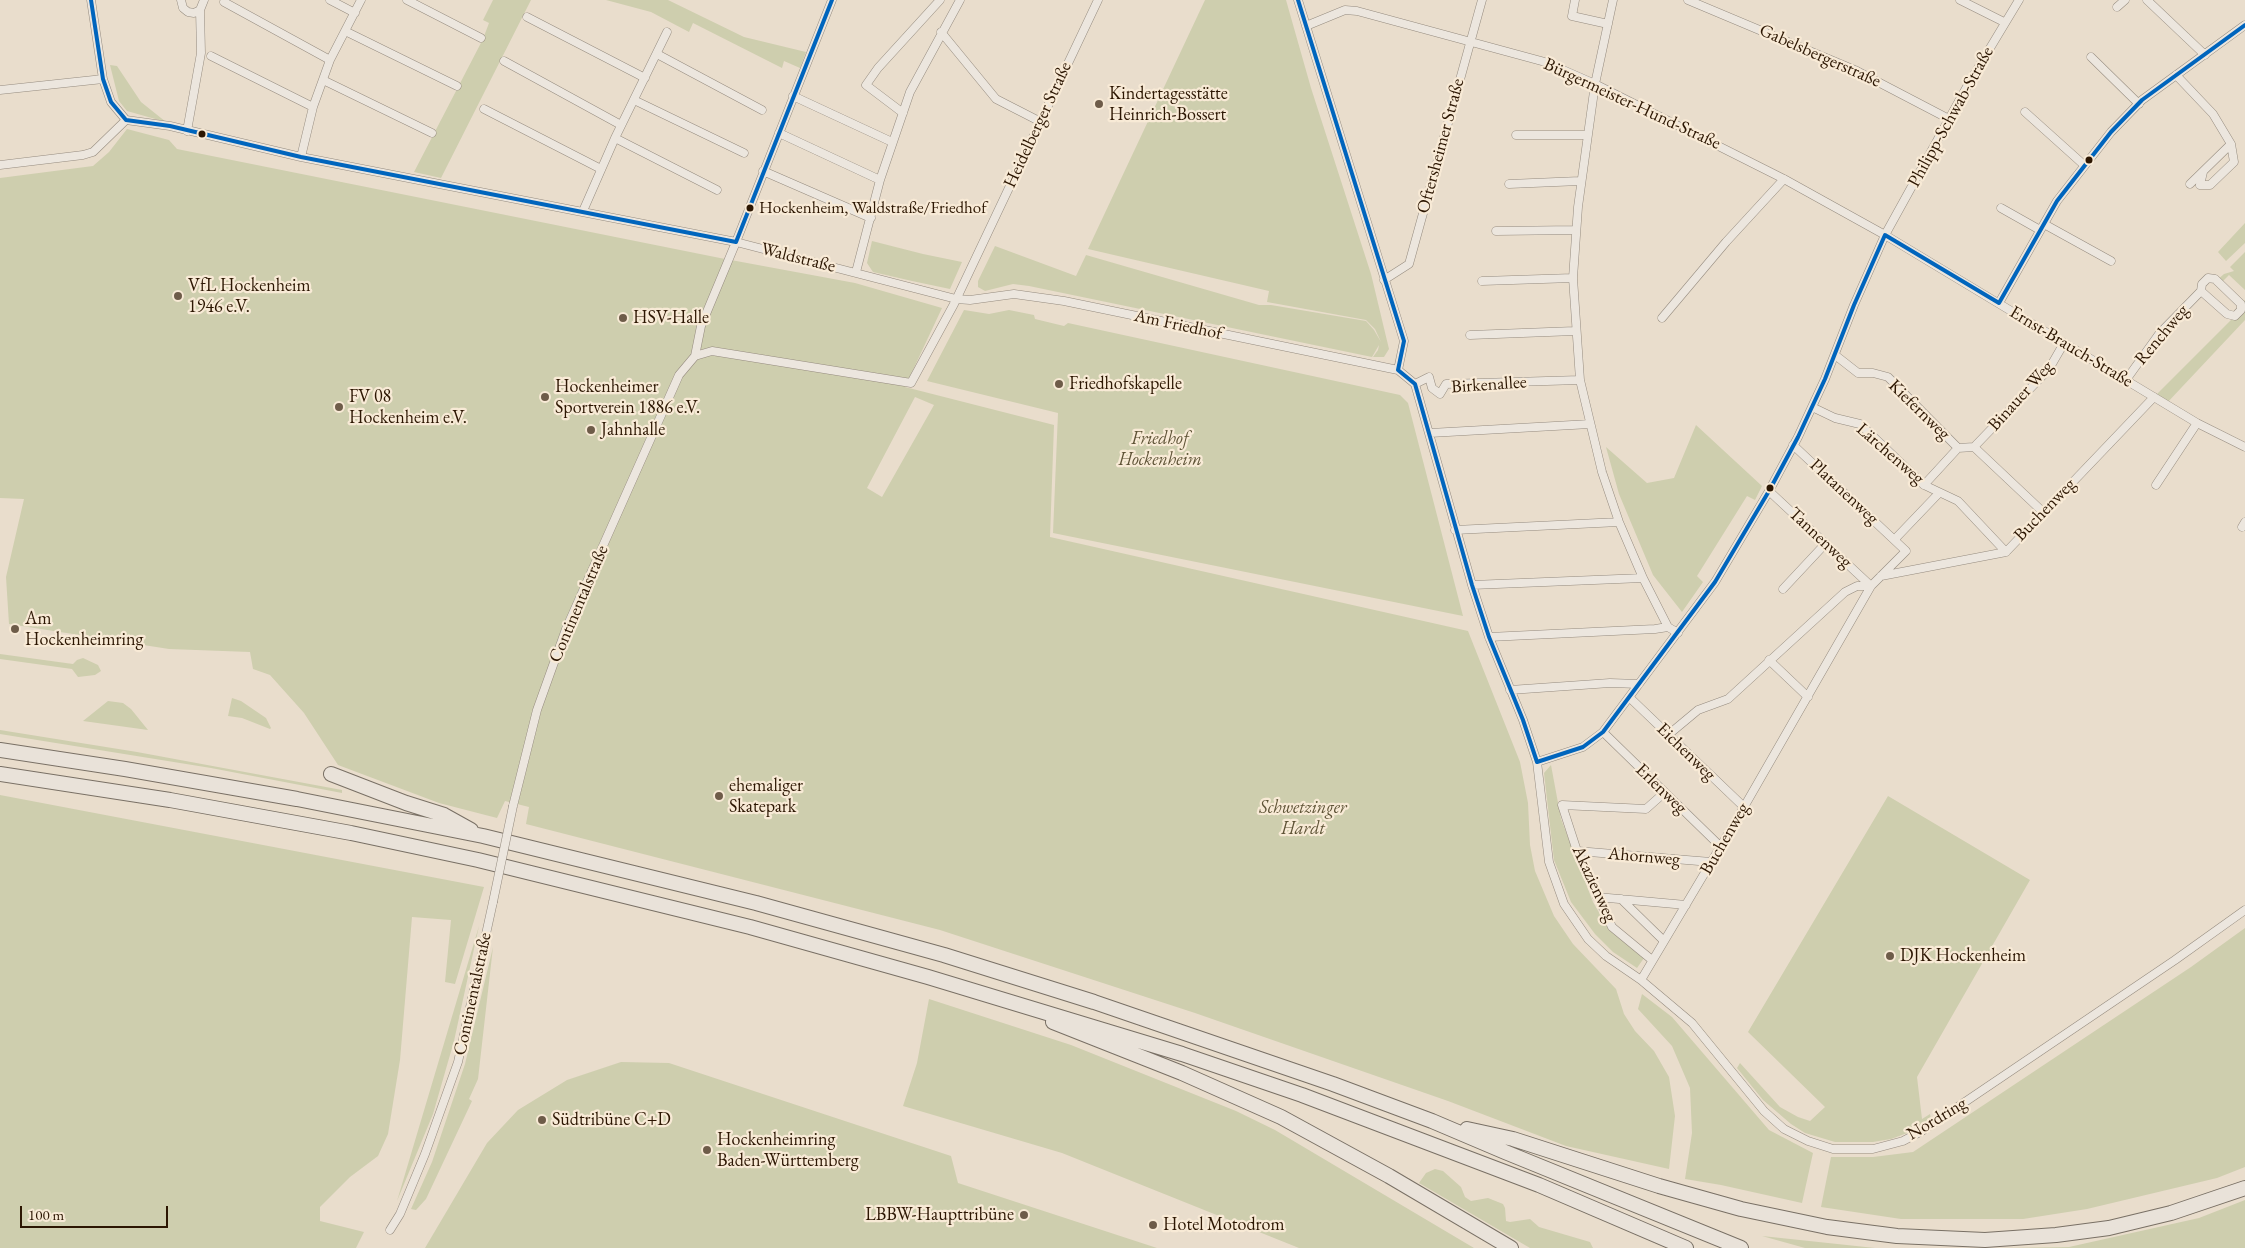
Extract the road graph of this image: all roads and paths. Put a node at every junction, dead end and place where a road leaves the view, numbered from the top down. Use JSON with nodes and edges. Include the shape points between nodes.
{"nodes":[{"id":1,"x":91,"y":0,"type":"edge"},
{"id":2,"x":181,"y":0,"type":"edge"},
{"id":3,"x":204,"y":0,"type":"edge"},
{"id":4,"x":330,"y":0,"type":"edge"},
{"id":5,"x":361,"y":0,"type":"edge"},
{"id":6,"x":408,"y":0,"type":"edge"},
{"id":7,"x":832,"y":0,"type":"edge"},
{"id":8,"x":940,"y":0,"type":"edge"},
{"id":9,"x":960,"y":0,"type":"edge"},
{"id":10,"x":1098,"y":0,"type":"edge"},
{"id":11,"x":1298,"y":0,"type":"edge"},
{"id":12,"x":1482,"y":0,"type":"edge"},
{"id":13,"x":1575,"y":0,"type":"edge"},
{"id":14,"x":1613,"y":0,"type":"edge"},
{"id":15,"x":1688,"y":0,"type":"edge"},
{"id":16,"x":1960,"y":0,"type":"edge"},
{"id":17,"x":2019,"y":0,"type":"edge"},
{"id":18,"x":2125,"y":0,"type":"edge"},
{"id":19,"x":2147,"y":0,"type":"edge"},
{"id":20,"x":224,"y":2,"type":"dead end"},
{"id":21,"x":2118,"y":7,"type":"dead end"},
{"id":22,"x":200,"y":10,"type":"junction"},
{"id":23,"x":355,"y":13,"type":"junction"},
{"id":24,"x":527,"y":17,"type":"dead end"},
{"id":25,"x":2004,"y":22,"type":"junction"},
{"id":26,"x":1608,"y":24,"type":"junction"},
{"id":27,"x":2245,"y":25,"type":"edge"},
{"id":28,"x":1306,"y":26,"type":"junction"},
{"id":29,"x":345,"y":31,"type":"junction"},
{"id":30,"x":667,"y":32,"type":"dead end"},
{"id":31,"x":941,"y":32,"type":"junction"},
{"id":32,"x":481,"y":38,"type":"dead end"},
{"id":33,"x":1470,"y":40,"type":"junction"},
{"id":34,"x":657,"y":54,"type":"junction"},
{"id":35,"x":212,"y":56,"type":"dead end"},
{"id":36,"x":2205,"y":56,"type":"junction"},
{"id":37,"x":2091,"y":57,"type":"dead end"},
{"id":38,"x":330,"y":60,"type":"junction"},
{"id":39,"x":504,"y":61,"type":"dead end"},
{"id":40,"x":2176,"y":75,"type":"junction"},
{"id":41,"x":103,"y":78,"type":"junction"},
{"id":42,"x":645,"y":78,"type":"junction"},
{"id":43,"x":323,"y":80,"type":"junction"},
{"id":44,"x":1595,"y":84,"type":"junction"},
{"id":45,"x":457,"y":86,"type":"dead end"},
{"id":46,"x":0,"y":90,"type":"edge"},
{"id":47,"x":793,"y":96,"type":"junction"},
{"id":48,"x":634,"y":100,"type":"junction"},
{"id":49,"x":2138,"y":104,"type":"junction"},
{"id":50,"x":313,"y":107,"type":"junction"},
{"id":51,"x":484,"y":109,"type":"dead end"},
{"id":52,"x":762,"y":110,"type":"dead end"},
{"id":53,"x":2025,"y":112,"type":"dead end"},
{"id":54,"x":903,"y":113,"type":"junction"},
{"id":55,"x":1949,"y":119,"type":"junction"},
{"id":56,"x":126,"y":120,"type":"junction"},
{"id":57,"x":1040,"y":121,"type":"junction"},
{"id":58,"x":621,"y":125,"type":"junction"},
{"id":59,"x":187,"y":131,"type":"junction"},
{"id":60,"x":432,"y":133,"type":"dead end"},
{"id":61,"x":779,"y":133,"type":"junction"},
{"id":62,"x":1516,"y":135,"type":"dead end"},
{"id":63,"x":1587,"y":135,"type":"junction"},
{"id":64,"x":615,"y":138,"type":"junction"},
{"id":65,"x":892,"y":142,"type":"junction"},
{"id":66,"x":2231,"y":144,"type":"junction"},
{"id":67,"x":744,"y":153,"type":"dead end"},
{"id":68,"x":301,"y":156,"type":"junction"},
{"id":69,"x":0,"y":165,"type":"edge"},
{"id":70,"x":2084,"y":165,"type":"junction"},
{"id":71,"x":600,"y":169,"type":"junction"},
{"id":72,"x":763,"y":171,"type":"junction"},
{"id":73,"x":2203,"y":172,"type":"junction"},
{"id":74,"x":1784,"y":178,"type":"junction"},
{"id":75,"x":880,"y":180,"type":"junction"},
{"id":76,"x":1580,"y":181,"type":"junction"},
{"id":77,"x":1509,"y":184,"type":"dead end"},
{"id":78,"x":2190,"y":184,"type":"dead end"},
{"id":79,"x":717,"y":190,"type":"dead end"},
{"id":80,"x":2001,"y":208,"type":"dead end"},
{"id":81,"x":583,"y":211,"type":"junction"},
{"id":82,"x":871,"y":218,"type":"junction"},
{"id":83,"x":2042,"y":227,"type":"junction"},
{"id":84,"x":1576,"y":230,"type":"junction"},
{"id":85,"x":1496,"y":231,"type":"dead end"},
{"id":86,"x":1885,"y":236,"type":"junction"},
{"id":87,"x":736,"y":242,"type":"junction"},
{"id":88,"x":2111,"y":260,"type":"dead end"},
{"id":89,"x":856,"y":272,"type":"junction"},
{"id":90,"x":1574,"y":278,"type":"junction"},
{"id":91,"x":1384,"y":280,"type":"junction"},
{"id":92,"x":1482,"y":281,"type":"dead end"},
{"id":93,"x":2201,"y":290,"type":"junction"},
{"id":94,"x":956,"y":299,"type":"junction"},
{"id":95,"x":1999,"y":303,"type":"junction"},
{"id":96,"x":1662,"y":318,"type":"dead end"},
{"id":97,"x":1575,"y":331,"type":"junction"},
{"id":98,"x":1470,"y":335,"type":"dead end"},
{"id":99,"x":2064,"y":343,"type":"junction"},
{"id":100,"x":1835,"y":354,"type":"junction"},
{"id":101,"x":696,"y":356,"type":"junction"},
{"id":102,"x":1398,"y":370,"type":"junction"},
{"id":103,"x":1580,"y":380,"type":"junction"},
{"id":104,"x":2126,"y":380,"type":"junction"},
{"id":105,"x":1415,"y":384,"type":"junction"},
{"id":106,"x":2154,"y":397,"type":"junction"},
{"id":107,"x":1812,"y":407,"type":"junction"},
{"id":108,"x":2197,"y":423,"type":"junction"},
{"id":109,"x":1590,"y":424,"type":"junction"},
{"id":110,"x":1430,"y":433,"type":"junction"},
{"id":111,"x":1793,"y":446,"type":"junction"},
{"id":112,"x":1974,"y":447,"type":"junction"},
{"id":113,"x":2245,"y":447,"type":"edge"},
{"id":114,"x":1958,"y":448,"type":"junction"},
{"id":115,"x":2085,"y":469,"type":"joint"},
{"id":116,"x":1924,"y":485,"type":"junction"},
{"id":117,"x":2156,"y":485,"type":"dead end"},
{"id":118,"x":1769,"y":491,"type":"junction"},
{"id":119,"x":1939,"y":493,"type":"junction"},
{"id":120,"x":2043,"y":512,"type":"junction"},
{"id":121,"x":1619,"y":522,"type":"junction"},
{"id":122,"x":1455,"y":530,"type":"junction"},
{"id":123,"x":1895,"y":539,"type":"junction"},
{"id":124,"x":1826,"y":543,"type":"junction"},
{"id":125,"x":2006,"y":552,"type":"junction"},
{"id":126,"x":1881,"y":576,"type":"junction"},
{"id":127,"x":1643,"y":578,"type":"junction"},
{"id":128,"x":1472,"y":585,"type":"junction"},
{"id":129,"x":1871,"y":586,"type":"junction"},
{"id":130,"x":1783,"y":588,"type":"dead end"},
{"id":131,"x":1668,"y":627,"type":"junction"},
{"id":132,"x":1678,"y":633,"type":"junction"},
{"id":133,"x":1489,"y":637,"type":"junction"},
{"id":134,"x":1769,"y":660,"type":"junction"},
{"id":135,"x":1639,"y":684,"type":"junction"},
{"id":136,"x":1510,"y":690,"type":"junction"},
{"id":137,"x":1808,"y":696,"type":"junction"},
{"id":138,"x":1629,"y":697,"type":"junction"},
{"id":139,"x":1603,"y":732,"type":"junction"},
{"id":140,"x":1668,"y":735,"type":"junction"},
{"id":141,"x":0,"y":750,"type":"edge"},
{"id":142,"x":1537,"y":762,"type":"junction"},
{"id":143,"x":0,"y":774,"type":"edge"},
{"id":144,"x":331,"y":774,"type":"dead end"},
{"id":145,"x":1664,"y":793,"type":"junction"},
{"id":146,"x":1744,"y":807,"type":"junction"},
{"id":147,"x":482,"y":836,"type":"junction"},
{"id":148,"x":1720,"y":846,"type":"junction"},
{"id":149,"x":1577,"y":851,"type":"junction"},
{"id":150,"x":1711,"y":862,"type":"junction"},
{"id":151,"x":1597,"y":897,"type":"junction"},
{"id":152,"x":1621,"y":899,"type":"junction"},
{"id":153,"x":1686,"y":905,"type":"junction"},
{"id":154,"x":2245,"y":910,"type":"edge"},
{"id":155,"x":1664,"y":941,"type":"junction"},
{"id":156,"x":1652,"y":960,"type":"junction"},
{"id":157,"x":1640,"y":980,"type":"junction"},
{"id":158,"x":1027,"y":1006,"type":"junction"},
{"id":159,"x":1432,"y":1120,"type":"junction"},
{"id":160,"x":2245,"y":1188,"type":"edge"},
{"id":161,"x":390,"y":1230,"type":"dead end"},
{"id":162,"x":1511,"y":1248,"type":"edge"},
{"id":163,"x":1686,"y":1248,"type":"edge"},
{"id":164,"x":1741,"y":1248,"type":"edge"}],
"edges":[{"from":1,"to":41,"type":"street"},
{"from":2,"to":22,"type":"street","via":[[188,12]]},
{"from":3,"to":22,"type":"street"},
{"from":4,"to":23,"type":"street"},
{"from":5,"to":23,"type":"street"},
{"from":6,"to":32,"type":"street"},
{"from":7,"to":47,"type":"street"},
{"from":8,"to":54,"type":"street","via":[[866,85]]},
{"from":9,"to":31,"type":"street"},
{"from":10,"to":57,"type":"street","name":"Heidelberger Straße"},
{"from":11,"to":28,"type":"street"},
{"from":12,"to":33,"type":"street","name":"Oftersheimer Straße"},
{"from":13,"to":26,"type":"street","via":[[1572,16]]},
{"from":14,"to":26,"type":"street"},
{"from":15,"to":55,"type":"street","name":"Gabelsbergerstraße","via":[[1857,71]]},
{"from":16,"to":25,"type":"street"},
{"from":17,"to":25,"type":"street","name":"Philipp-Schwab-Straße"},
{"from":18,"to":21,"type":"street"},
{"from":19,"to":36,"type":"street"},
{"from":20,"to":38,"type":"street"},
{"from":22,"to":59,"type":"street","via":[[202,53]]},
{"from":23,"to":29,"type":"street"},
{"from":24,"to":42,"type":"street"},
{"from":25,"to":55,"type":"street","name":"Philipp-Schwab-Straße"},
{"from":26,"to":44,"type":"street"},
{"from":27,"to":36,"type":"street"},
{"from":28,"to":33,"type":"street","name":"Bürgermeister-Hund-Straße","via":[[1349,10]]},
{"from":28,"to":91,"type":"street"},
{"from":29,"to":38,"type":"street"},
{"from":29,"to":45,"type":"street"},
{"from":30,"to":34,"type":"street"},
{"from":31,"to":54,"type":"street","via":[[910,92]]},
{"from":31,"to":57,"type":"street","via":[[996,99]]},
{"from":33,"to":44,"type":"street","name":"Bürgermeister-Hund-Straße","via":[[1545,62]]},
{"from":33,"to":91,"type":"street","name":"Oftersheimer Straße","via":[[1409,264]]},
{"from":34,"to":42,"type":"street"},
{"from":34,"to":52,"type":"street"},
{"from":35,"to":50,"type":"street"},
{"from":36,"to":40,"type":"street"},
{"from":37,"to":49,"type":"street"},
{"from":38,"to":43,"type":"street"},
{"from":39,"to":58,"type":"street"},
{"from":40,"to":49,"type":"street"},
{"from":40,"to":66,"type":"street","via":[[2213,114]]},
{"from":41,"to":46,"type":"street"},
{"from":41,"to":56,"type":"street","via":[[111,102]]},
{"from":42,"to":48,"type":"street"},
{"from":43,"to":50,"type":"street"},
{"from":43,"to":60,"type":"street"},
{"from":44,"to":63,"type":"street"},
{"from":44,"to":74,"type":"street","name":"Bürgermeister-Hund-Straße"},
{"from":47,"to":61,"type":"street"},
{"from":47,"to":65,"type":"street"},
{"from":48,"to":58,"type":"street"},
{"from":48,"to":67,"type":"street"},
{"from":49,"to":70,"type":"street"},
{"from":50,"to":68,"type":"street"},
{"from":51,"to":71,"type":"street"},
{"from":53,"to":70,"type":"street"},
{"from":54,"to":65,"type":"street"},
{"from":55,"to":86,"type":"street","name":"Philipp-Schwab-Straße"},
{"from":56,"to":59,"type":"street","name":"Waldstraße"},
{"from":56,"to":69,"type":"street","via":[[93,152]]},
{"from":57,"to":94,"type":"street","name":"Heidelberger Straße"},
{"from":58,"to":64,"type":"street"},
{"from":59,"to":68,"type":"street","name":"Waldstraße"},
{"from":61,"to":72,"type":"street"},
{"from":61,"to":75,"type":"street"},
{"from":62,"to":63,"type":"street"},
{"from":63,"to":76,"type":"street"},
{"from":64,"to":71,"type":"street"},
{"from":64,"to":79,"type":"street"},
{"from":65,"to":75,"type":"street"},
{"from":66,"to":73,"type":"street"},
{"from":66,"to":73,"type":"street","via":[[2234,162],[2210,185],[2200,185]]},
{"from":68,"to":81,"type":"street","name":"Waldstraße"},
{"from":70,"to":83,"type":"street"},
{"from":71,"to":81,"type":"street"},
{"from":72,"to":82,"type":"street"},
{"from":72,"to":87,"type":"street"},
{"from":73,"to":78,"type":"street"},
{"from":74,"to":86,"type":"street","name":"Bürgermeister-Hund-Straße"},
{"from":74,"to":96,"type":"street"},
{"from":75,"to":82,"type":"street"},
{"from":76,"to":77,"type":"street"},
{"from":76,"to":84,"type":"street"},
{"from":80,"to":83,"type":"street"},
{"from":81,"to":87,"type":"street","name":"Waldstraße"},
{"from":82,"to":89,"type":"street"},
{"from":83,"to":88,"type":"street"},
{"from":83,"to":95,"type":"street"},
{"from":84,"to":85,"type":"street"},
{"from":84,"to":90,"type":"street"},
{"from":86,"to":95,"type":"street","name":"Ernst-Brauch-Straße"},
{"from":86,"to":100,"type":"street","name":"Philipp-Schwab-Straße"},
{"from":87,"to":89,"type":"street","name":"Waldstraße"},
{"from":87,"to":101,"type":"street","via":[[701,326]]},
{"from":89,"to":94,"type":"street","name":"Waldstraße"},
{"from":90,"to":92,"type":"street"},
{"from":90,"to":97,"type":"street"},
{"from":91,"to":102,"type":"street","via":[[1404,341]]},
{"from":93,"to":93,"type":"street","name":"Renchweg","via":[[2227,314],[2234,316],[2241,310],[2241,304],[2215,279],[2208,278]]},
{"from":93,"to":104,"type":"street","name":"Renchweg","via":[[2159,334]]},
{"from":94,"to":101,"type":"street","name":"Heidelberger Straße","via":[[911,383],[712,351]]},
{"from":94,"to":102,"type":"street","name":"Am Friedhof","via":[[1014,294],[1064,301]]},
{"from":95,"to":99,"type":"street","name":"Ernst-Brauch-Straße"},
{"from":97,"to":98,"type":"street"},
{"from":97,"to":103,"type":"street"},
{"from":99,"to":104,"type":"street","name":"Ernst-Brauch-Straße"},
{"from":99,"to":112,"type":"street","name":"Binauer Weg","via":[[2049,369]]},
{"from":100,"to":107,"type":"street","name":"Philipp-Schwab-Straße"},
{"from":100,"to":114,"type":"street","name":"Kiefernweg","via":[[1858,373],[1888,377]]},
{"from":101,"to":161,"type":"street","name":"Continentalstraße","bridge":true,"via":[[679,375],[566,629],[537,710],[458,1062],[425,1154]]},
{"from":102,"to":105,"type":"street"},
{"from":103,"to":105,"type":"street","name":"Birkenallee","via":[[1446,384],[1440,394],[1432,388],[1429,377]]},
{"from":103,"to":109,"type":"street"},
{"from":104,"to":106,"type":"street","name":"Ernst-Brauch-Straße"},
{"from":105,"to":110,"type":"street","name":"Nordring"},
{"from":106,"to":108,"type":"street","name":"Ernst-Brauch-Straße"},
{"from":106,"to":115,"type":"street","name":"Ernst-Brauch-Straße"},
{"from":107,"to":111,"type":"street","name":"Philipp-Schwab-Straße"},
{"from":107,"to":116,"type":"street","name":"Lärchenweg","via":[[1835,418],[1860,424]]},
{"from":108,"to":113,"type":"street","name":"Ernst-Brauch-Straße"},
{"from":108,"to":117,"type":"street"},
{"from":109,"to":110,"type":"street"},
{"from":109,"to":121,"type":"street"},
{"from":110,"to":122,"type":"street","name":"Nordring"},
{"from":111,"to":118,"type":"street","name":"Philipp-Schwab-Straße"},
{"from":111,"to":123,"type":"street","name":"Platanenweg"},
{"from":112,"to":114,"type":"street","name":"Kiefernweg"},
{"from":112,"to":120,"type":"street"},
{"from":114,"to":116,"type":"street"},
{"from":115,"to":120,"type":"street","name":"Buchenweg"},
{"from":116,"to":119,"type":"street","name":"Lärchenweg"},
{"from":118,"to":124,"type":"street","name":"Tannenweg"},
{"from":118,"to":132,"type":"street","name":"Philipp-Schwab-Straße","via":[[1715,582]]},
{"from":119,"to":123,"type":"street"},
{"from":119,"to":125,"type":"street","name":"Lärchenweg","via":[[1958,501]]},
{"from":120,"to":125,"type":"street","name":"Buchenweg"},
{"from":121,"to":122,"type":"street"},
{"from":121,"to":127,"type":"street"},
{"from":122,"to":128,"type":"street","name":"Nordring"},
{"from":123,"to":126,"type":"street","name":"Buchenweg","via":[[1906,550]]},
{"from":124,"to":129,"type":"street","name":"Tannenweg"},
{"from":124,"to":130,"type":"street"},
{"from":125,"to":126,"type":"street"},
{"from":126,"to":129,"type":"street","name":"Buchenweg"},
{"from":127,"to":128,"type":"street"},
{"from":127,"to":131,"type":"street"},
{"from":128,"to":133,"type":"street","name":"Nordring"},
{"from":129,"to":134,"type":"street","via":[[1857,586],[1845,592]]},
{"from":129,"to":137,"type":"street","name":"Buchenweg"},
{"from":131,"to":132,"type":"street"},
{"from":131,"to":133,"type":"street"},
{"from":132,"to":135,"type":"street"},
{"from":133,"to":136,"type":"street","name":"Nordring"},
{"from":134,"to":137,"type":"street"},
{"from":134,"to":140,"type":"street","via":[[1728,699],[1698,710]]},
{"from":135,"to":136,"type":"street"},
{"from":135,"to":138,"type":"street"},
{"from":136,"to":142,"type":"street","name":"Nordring"},
{"from":137,"to":146,"type":"street","name":"Buchenweg"},
{"from":138,"to":139,"type":"street"},
{"from":138,"to":140,"type":"street","name":"Eichenweg"},
{"from":139,"to":142,"type":"street","via":[[1583,747]]},
{"from":139,"to":145,"type":"street","name":"Erlenweg"},
{"from":140,"to":146,"type":"street","name":"Eichenweg"},
{"from":141,"to":147,"type":"highway","via":[[125,768]]},
{"from":142,"to":157,"type":"street","name":"Nordring","via":[[1549,862],[1564,904],[1588,939]]},
{"from":143,"to":158,"type":"highway","via":[[170,800],[478,860],[750,927]]},
{"from":144,"to":147,"type":"highway","via":[[444,815]]},
{"from":145,"to":148,"type":"street","name":"Erlenweg"},
{"from":145,"to":149,"type":"street","name":"Akazienweg","via":[[1646,808],[1562,805]]},
{"from":146,"to":148,"type":"street","name":"Buchenweg"},
{"from":147,"to":159,"type":"highway","via":[[756,903],[944,955],[1238,1050]]},
{"from":148,"to":150,"type":"street","name":"Buchenweg"},
{"from":149,"to":150,"type":"street","name":"Ahornweg"},
{"from":149,"to":151,"type":"street","name":"Akazienweg"},
{"from":150,"to":153,"type":"street","name":"Buchenweg"},
{"from":151,"to":152,"type":"street"},
{"from":151,"to":156,"type":"street","name":"Akazienweg","via":[[1612,927]]},
{"from":152,"to":153,"type":"street"},
{"from":152,"to":155,"type":"street"},
{"from":153,"to":155,"type":"street","name":"Buchenweg"},
{"from":154,"to":157,"type":"street","name":"Nordring","via":[[1933,1125],[1903,1141],[1873,1149],[1824,1147],[1784,1129],[1754,1101],[1692,1023]]},
{"from":155,"to":156,"type":"street","name":"Buchenweg"},
{"from":156,"to":157,"type":"street","name":"Buchenweg"},
{"from":158,"to":162,"type":"highway","via":[[1057,1024],[1182,1073],[1281,1117]]},
{"from":158,"to":163,"type":"highway","via":[[1182,1054],[1302,1096],[1539,1186]]},
{"from":159,"to":160,"type":"highway","via":[[1513,1140],[1741,1209],[1827,1227],[1897,1236],[1985,1240],[2108,1228],[2171,1213]]},
{"from":159,"to":164,"type":"highway"}]}
